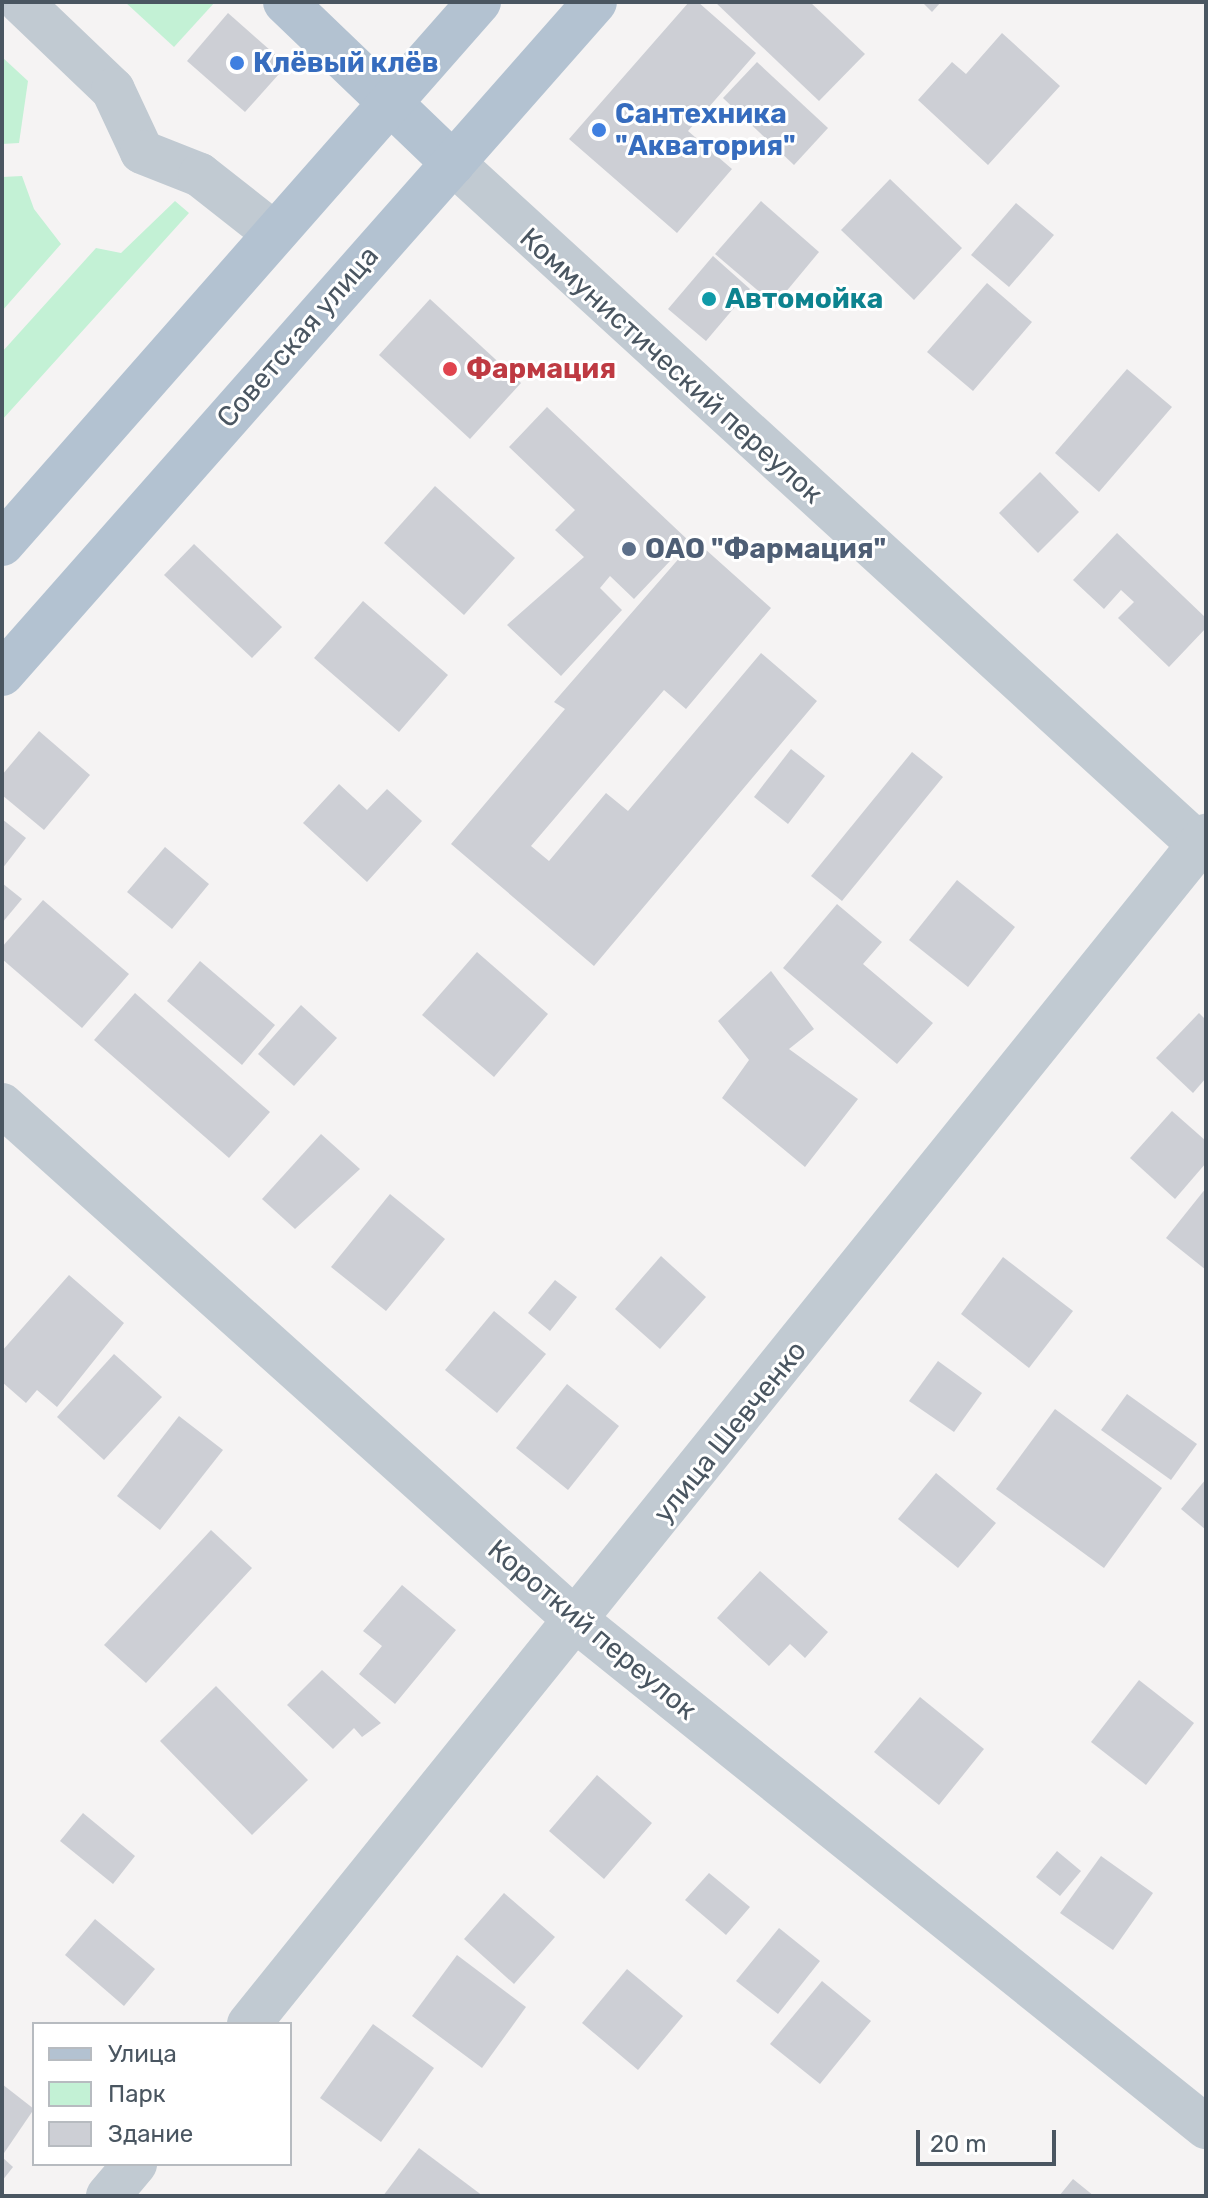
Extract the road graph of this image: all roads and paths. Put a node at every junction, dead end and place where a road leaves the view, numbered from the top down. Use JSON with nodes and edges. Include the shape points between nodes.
{"nodes":[{"id":1,"x":21,"y":2,"type":"edge"},
{"id":2,"x":285,"y":2,"type":"edge"},
{"id":3,"x":479,"y":2,"type":"edge"},
{"id":4,"x":595,"y":2,"type":"edge"},
{"id":5,"x":393,"y":99,"type":"junction"},
{"id":6,"x":453,"y":163,"type":"junction"},
{"id":7,"x":275,"y":234,"type":"junction"},
{"id":8,"x":2,"y":544,"type":"edge"},
{"id":9,"x":2,"y":674,"type":"edge"},
{"id":10,"x":1203,"y":844,"type":"edge"},
{"id":11,"x":2,"y":1105,"type":"edge"},
{"id":12,"x":578,"y":1622,"type":"junction"},
{"id":13,"x":251,"y":2022,"type":"edge"},
{"id":14,"x":1206,"y":2127,"type":"edge"},
{"id":15,"x":133,"y":2166,"type":"edge"},
{"id":16,"x":108,"y":2196,"type":"edge"}],
"edges":[{"from":1,"to":7,"type":"street","via":[[113,90],[142,152],[200,175]]},
{"from":2,"to":5,"type":"main road","name":"Коммунистический переулок"},
{"from":3,"to":5,"type":"main road"},
{"from":4,"to":6,"type":"main road","name":"Советская улица"},
{"from":5,"to":6,"type":"main road","name":"Коммунистический переулок"},
{"from":5,"to":7,"type":"main road"},
{"from":6,"to":9,"type":"main road","name":"Советская улица"},
{"from":6,"to":10,"type":"street","name":"Коммунистический переулок"},
{"from":7,"to":8,"type":"main road"},
{"from":10,"to":12,"type":"street","name":"улица Шевченко"},
{"from":11,"to":12,"type":"street","name":"Короткий переулок"},
{"from":12,"to":13,"type":"street","name":"улица Шевченко"},
{"from":12,"to":14,"type":"street","name":"Короткий переулок"},
{"from":15,"to":16,"type":"street"}]}
